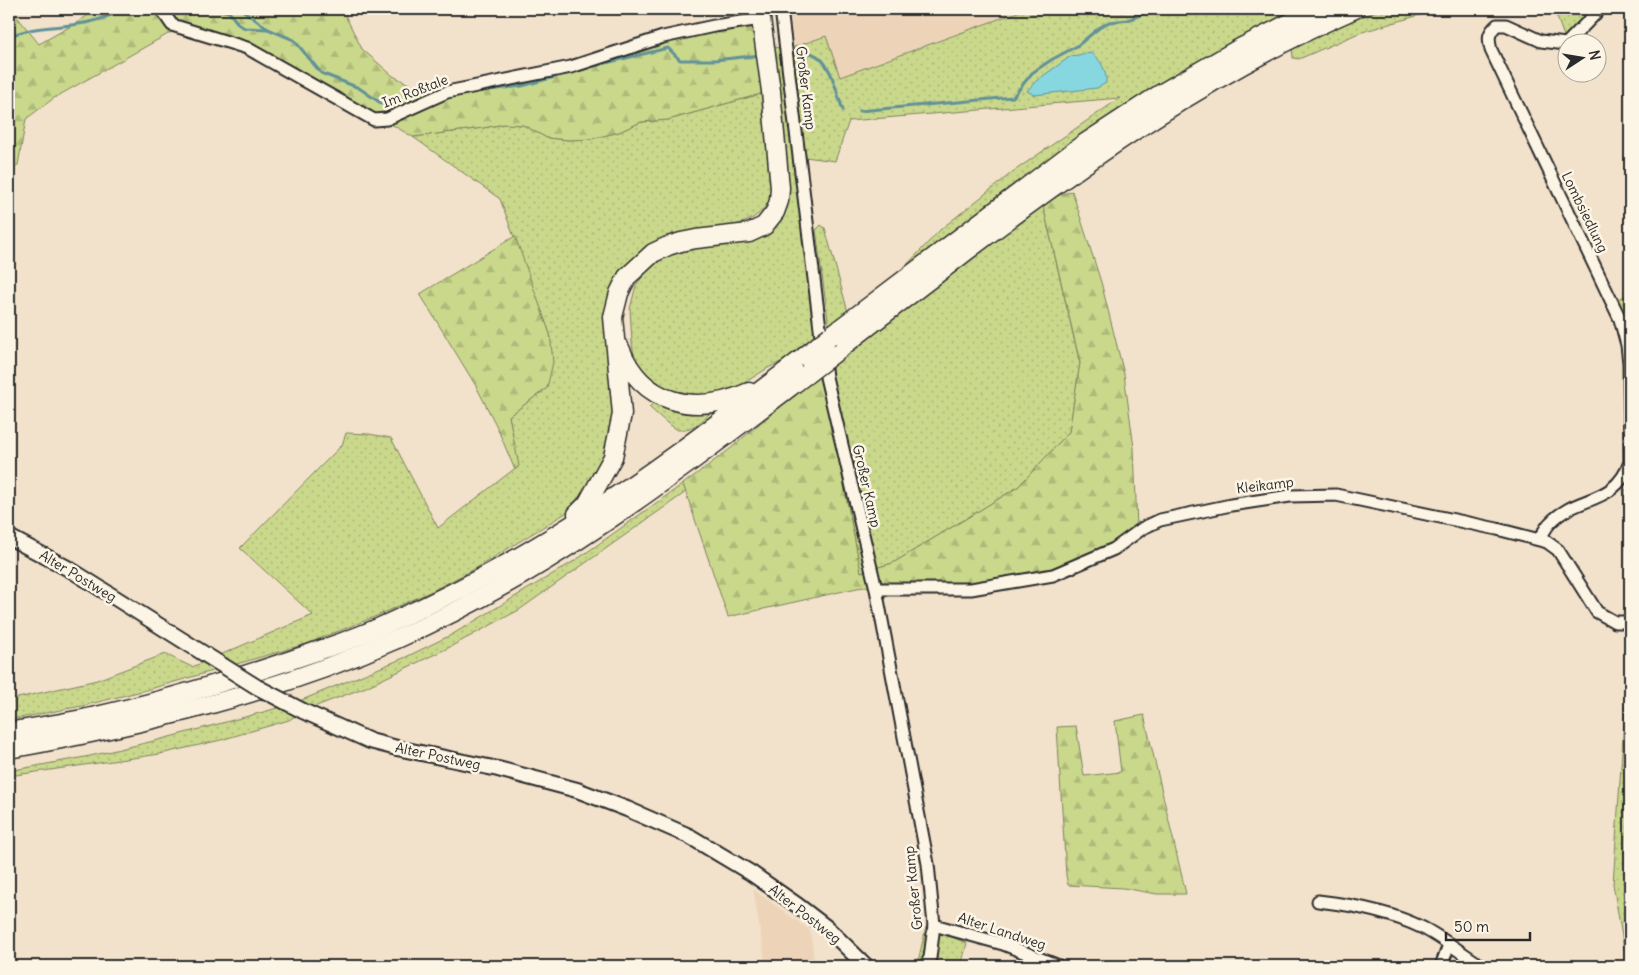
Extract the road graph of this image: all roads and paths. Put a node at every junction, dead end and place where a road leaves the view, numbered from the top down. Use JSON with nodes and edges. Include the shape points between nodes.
{"nodes":[{"id":1,"x":161,"y":9,"type":"edge"},
{"id":2,"x":781,"y":9,"type":"edge"},
{"id":3,"x":1317,"y":9,"type":"edge"},
{"id":4,"x":1355,"y":9,"type":"edge"},
{"id":5,"x":1600,"y":9,"type":"edge"},
{"id":6,"x":761,"y":14,"type":"edge"},
{"id":7,"x":1578,"y":32,"type":"edge"},
{"id":8,"x":1556,"y":42,"type":"edge"},
{"id":9,"x":614,"y":333,"type":"junction"},
{"id":10,"x":806,"y":365,"type":"junction"},
{"id":11,"x":774,"y":380,"type":"junction"},
{"id":12,"x":9,"y":537,"type":"edge"},
{"id":13,"x":1539,"y":539,"type":"junction"},
{"id":14,"x":549,"y":540,"type":"junction"},
{"id":15,"x":876,"y":589,"type":"junction"},
{"id":16,"x":1628,"y":622,"type":"edge"},
{"id":17,"x":9,"y":732,"type":"edge"},
{"id":18,"x":9,"y":749,"type":"edge"},
{"id":19,"x":1318,"y":901,"type":"dead end"},
{"id":20,"x":934,"y":925,"type":"junction"},
{"id":21,"x":1449,"y":945,"type":"junction"},
{"id":22,"x":866,"y":966,"type":"edge"},
{"id":23,"x":925,"y":966,"type":"edge"},
{"id":24,"x":1059,"y":966,"type":"edge"},
{"id":25,"x":1441,"y":966,"type":"edge"},
{"id":26,"x":1482,"y":966,"type":"edge"}],
"edges":[{"from":1,"to":6,"type":"street","name":"Im Roßtale","via":[[172,25],[247,48],[374,120],[387,119],[447,92],[570,67],[663,37]]},
{"from":2,"to":15,"type":"street","name":"Großer Kamp","via":[[826,377]]},
{"from":3,"to":10,"type":"highway","bridge":true,"via":[[1175,85],[1082,145],[865,308],[830,336]]},
{"from":4,"to":10,"type":"highway","bridge":true,"via":[[1246,63],[1168,108],[1047,190],[833,354]]},
{"from":5,"to":7,"type":"street","name":"Lombsiedlung"},
{"from":6,"to":9,"type":"highway","via":[[780,188],[775,212],[764,226],[749,233],[681,242],[653,253],[627,277],[619,293],[613,317]]},
{"from":8,"to":13,"type":"street","name":"Lombsiedlung","via":[[1541,41],[1506,25],[1497,25],[1488,38],[1620,319],[1629,363],[1630,462],[1625,475],[1613,489],[1564,512],[1550,522]]},
{"from":9,"to":11,"type":"highway","via":[[638,378],[671,401],[713,403],[736,398]]},
{"from":9,"to":14,"type":"highway","via":[[622,414],[613,457],[587,504]]},
{"from":10,"to":11,"type":"highway"},
{"from":10,"to":18,"type":"highway","via":[[648,494],[565,549],[397,640],[240,696],[112,730]]},
{"from":11,"to":14,"type":"highway","via":[[668,459]]},
{"from":12,"to":22,"type":"street","name":"Alter Postweg","bridge":true,"via":[[72,570],[257,687],[370,741],[577,790],[689,836],[752,873],[797,905],[827,928]]},
{"from":13,"to":15,"type":"street","name":"Kleikamp","via":[[1336,495],[1290,496],[1160,520],[1114,549],[1053,575],[971,589]]},
{"from":13,"to":16,"type":"street","name":"Kleikamp","via":[[1558,550],[1597,612],[1615,622]]},
{"from":14,"to":17,"type":"highway","via":[[439,600],[384,626],[310,653],[158,701],[91,718]]},
{"from":15,"to":20,"type":"street","name":"Großer Kamp","via":[[928,864]]},
{"from":19,"to":21,"type":"street","via":[[1385,912],[1424,928]]},
{"from":20,"to":23,"type":"street","name":"Großer Kamp","via":[[930,958]]},
{"from":20,"to":24,"type":"street","name":"Alter Landweg","via":[[1003,944]]},
{"from":21,"to":25,"type":"street"},
{"from":21,"to":26,"type":"street"}]}
